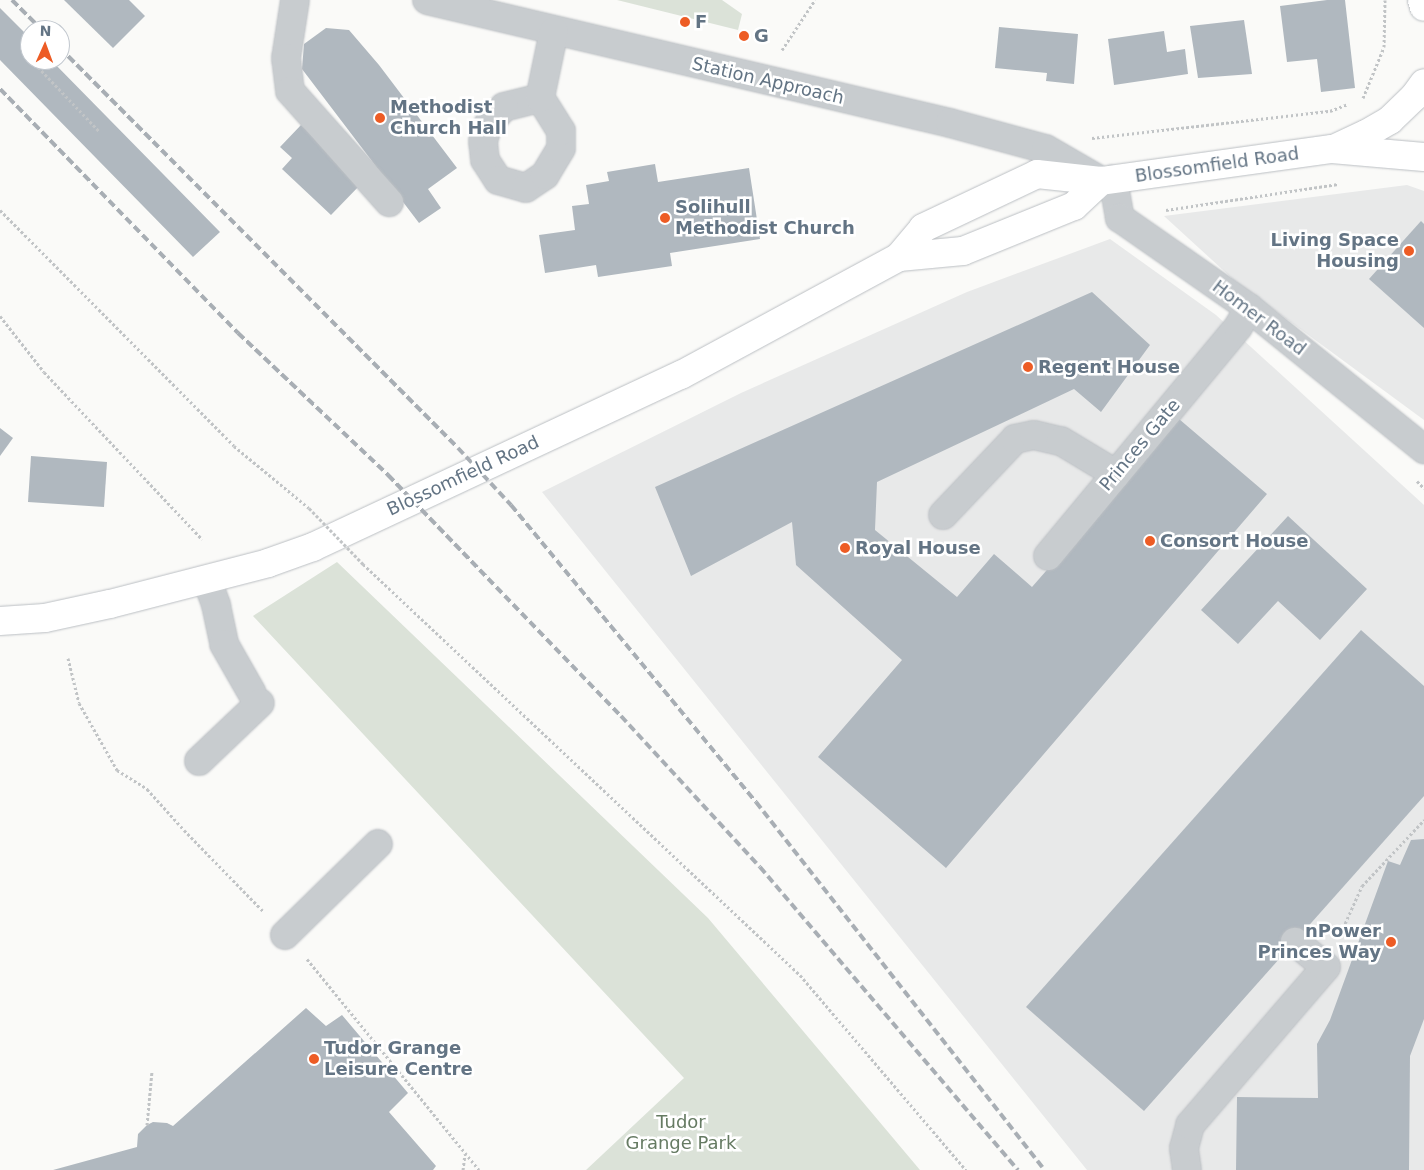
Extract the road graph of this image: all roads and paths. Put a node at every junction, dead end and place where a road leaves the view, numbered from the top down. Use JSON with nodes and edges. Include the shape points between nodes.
{"nodes":[{"id":1,"x":295,"y":0,"type":"edge"},
{"id":2,"x":428,"y":0,"type":"edge"},
{"id":3,"x":814,"y":0,"type":"edge"},
{"id":4,"x":1385,"y":0,"type":"edge"},
{"id":5,"x":1422,"y":0,"type":"edge"},
{"id":6,"x":1424,"y":7,"type":"edge"},
{"id":7,"x":554,"y":31,"type":"junction"},
{"id":8,"x":779,"y":55,"type":"dead end"},
{"id":9,"x":41,"y":70,"type":"edge"},
{"id":10,"x":1424,"y":83,"type":"edge"},
{"id":11,"x":540,"y":98,"type":"dead end"},
{"id":12,"x":99,"y":131,"type":"dead end"},
{"id":13,"x":1088,"y":138,"type":"dead end"},
{"id":14,"x":1332,"y":149,"type":"junction"},
{"id":15,"x":1424,"y":157,"type":"edge"},
{"id":16,"x":1107,"y":180,"type":"junction"},
{"id":17,"x":1347,"y":183,"type":"dead end"},
{"id":18,"x":389,"y":202,"type":"dead end"},
{"id":19,"x":0,"y":210,"type":"edge"},
{"id":20,"x":1120,"y":218,"type":"junction"},
{"id":21,"x":899,"y":258,"type":"junction"},
{"id":22,"x":1249,"y":308,"type":"junction"},
{"id":23,"x":0,"y":316,"type":"edge"},
{"id":24,"x":1424,"y":450,"type":"edge"},
{"id":25,"x":1116,"y":474,"type":"junction"},
{"id":26,"x":943,"y":514,"type":"dead end"},
{"id":27,"x":202,"y":539,"type":"dead end"},
{"id":28,"x":1048,"y":556,"type":"dead end"},
{"id":29,"x":207,"y":580,"type":"junction"},
{"id":30,"x":0,"y":621,"type":"edge"},
{"id":31,"x":68,"y":658,"type":"dead end"},
{"id":32,"x":198,"y":761,"type":"dead end"},
{"id":33,"x":1424,"y":820,"type":"edge"},
{"id":34,"x":378,"y":844,"type":"dead end"},
{"id":35,"x":261,"y":909,"type":"dead end"},
{"id":36,"x":285,"y":935,"type":"dead end"},
{"id":37,"x":1295,"y":942,"type":"dead end"},
{"id":38,"x":306,"y":958,"type":"dead end"},
{"id":39,"x":1326,"y":967,"type":"junction"},
{"id":40,"x":152,"y":1071,"type":"dead end"},
{"id":41,"x":147,"y":1125,"type":"dead end"},
{"id":42,"x":466,"y":1154,"type":"junction"},
{"id":43,"x":463,"y":1170,"type":"edge"},
{"id":44,"x":479,"y":1170,"type":"edge"},
{"id":45,"x":966,"y":1170,"type":"edge"},
{"id":46,"x":1187,"y":1170,"type":"edge"}],
"edges":[{"from":1,"to":18,"type":"street","via":[[286,58],[290,91]]},
{"from":2,"to":7,"type":"street","name":"Station Approach"},
{"from":3,"to":8,"type":"path"},
{"from":4,"to":13,"type":"path","via":[[1384,47],[1363,99],[1330,110]]},
{"from":5,"to":6,"type":"main road"},
{"from":7,"to":11,"type":"street"},
{"from":7,"to":16,"type":"street","name":"Station Approach","via":[[1046,149]]},
{"from":9,"to":12,"type":"path"},
{"from":10,"to":14,"type":"main road","name":"Blossomfield Road","via":[[1390,120]]},
{"from":14,"to":15,"type":"main road","name":"Blossomfield Road"},
{"from":14,"to":16,"type":"main road","name":"Blossomfield Road"},
{"from":16,"to":20,"type":"street"},
{"from":16,"to":21,"type":"main road","name":"Blossomfield Road","via":[[1074,206],[962,251]]},
{"from":16,"to":21,"type":"main road","name":"Blossomfield Road","via":[[1037,174],[923,228]]},
{"from":17,"to":20,"type":"path"},
{"from":19,"to":45,"type":"path","bridge":true,"via":[[234,446],[309,508],[364,564],[800,975]]},
{"from":20,"to":22,"type":"street","name":"Homer Road"},
{"from":21,"to":29,"type":"main road","name":"Blossomfield Road","via":[[681,375],[313,547]]},
{"from":22,"to":24,"type":"street","name":"Homer Road"},
{"from":22,"to":25,"type":"street","name":"Princes Gate","via":[[1238,327]]},
{"from":23,"to":27,"type":"path","via":[[44,372]]},
{"from":25,"to":26,"type":"street","via":[[1061,441],[1034,435],[1015,439]]},
{"from":25,"to":28,"type":"street","name":"Princes Gate"},
{"from":29,"to":30,"type":"main road","name":"Blossomfield Road","via":[[45,618]]},
{"from":29,"to":32,"type":"street","via":[[224,644],[256,698]]},
{"from":31,"to":35,"type":"path","via":[[79,703],[117,770],[146,789]]},
{"from":33,"to":39,"type":"path","via":[[1362,886]]},
{"from":34,"to":36,"type":"street"},
{"from":37,"to":39,"type":"street"},
{"from":38,"to":42,"type":"path"},
{"from":39,"to":46,"type":"street","via":[[1190,1125],[1184,1148]]},
{"from":40,"to":41,"type":"path"},
{"from":42,"to":43,"type":"path"},
{"from":42,"to":44,"type":"path"}]}
